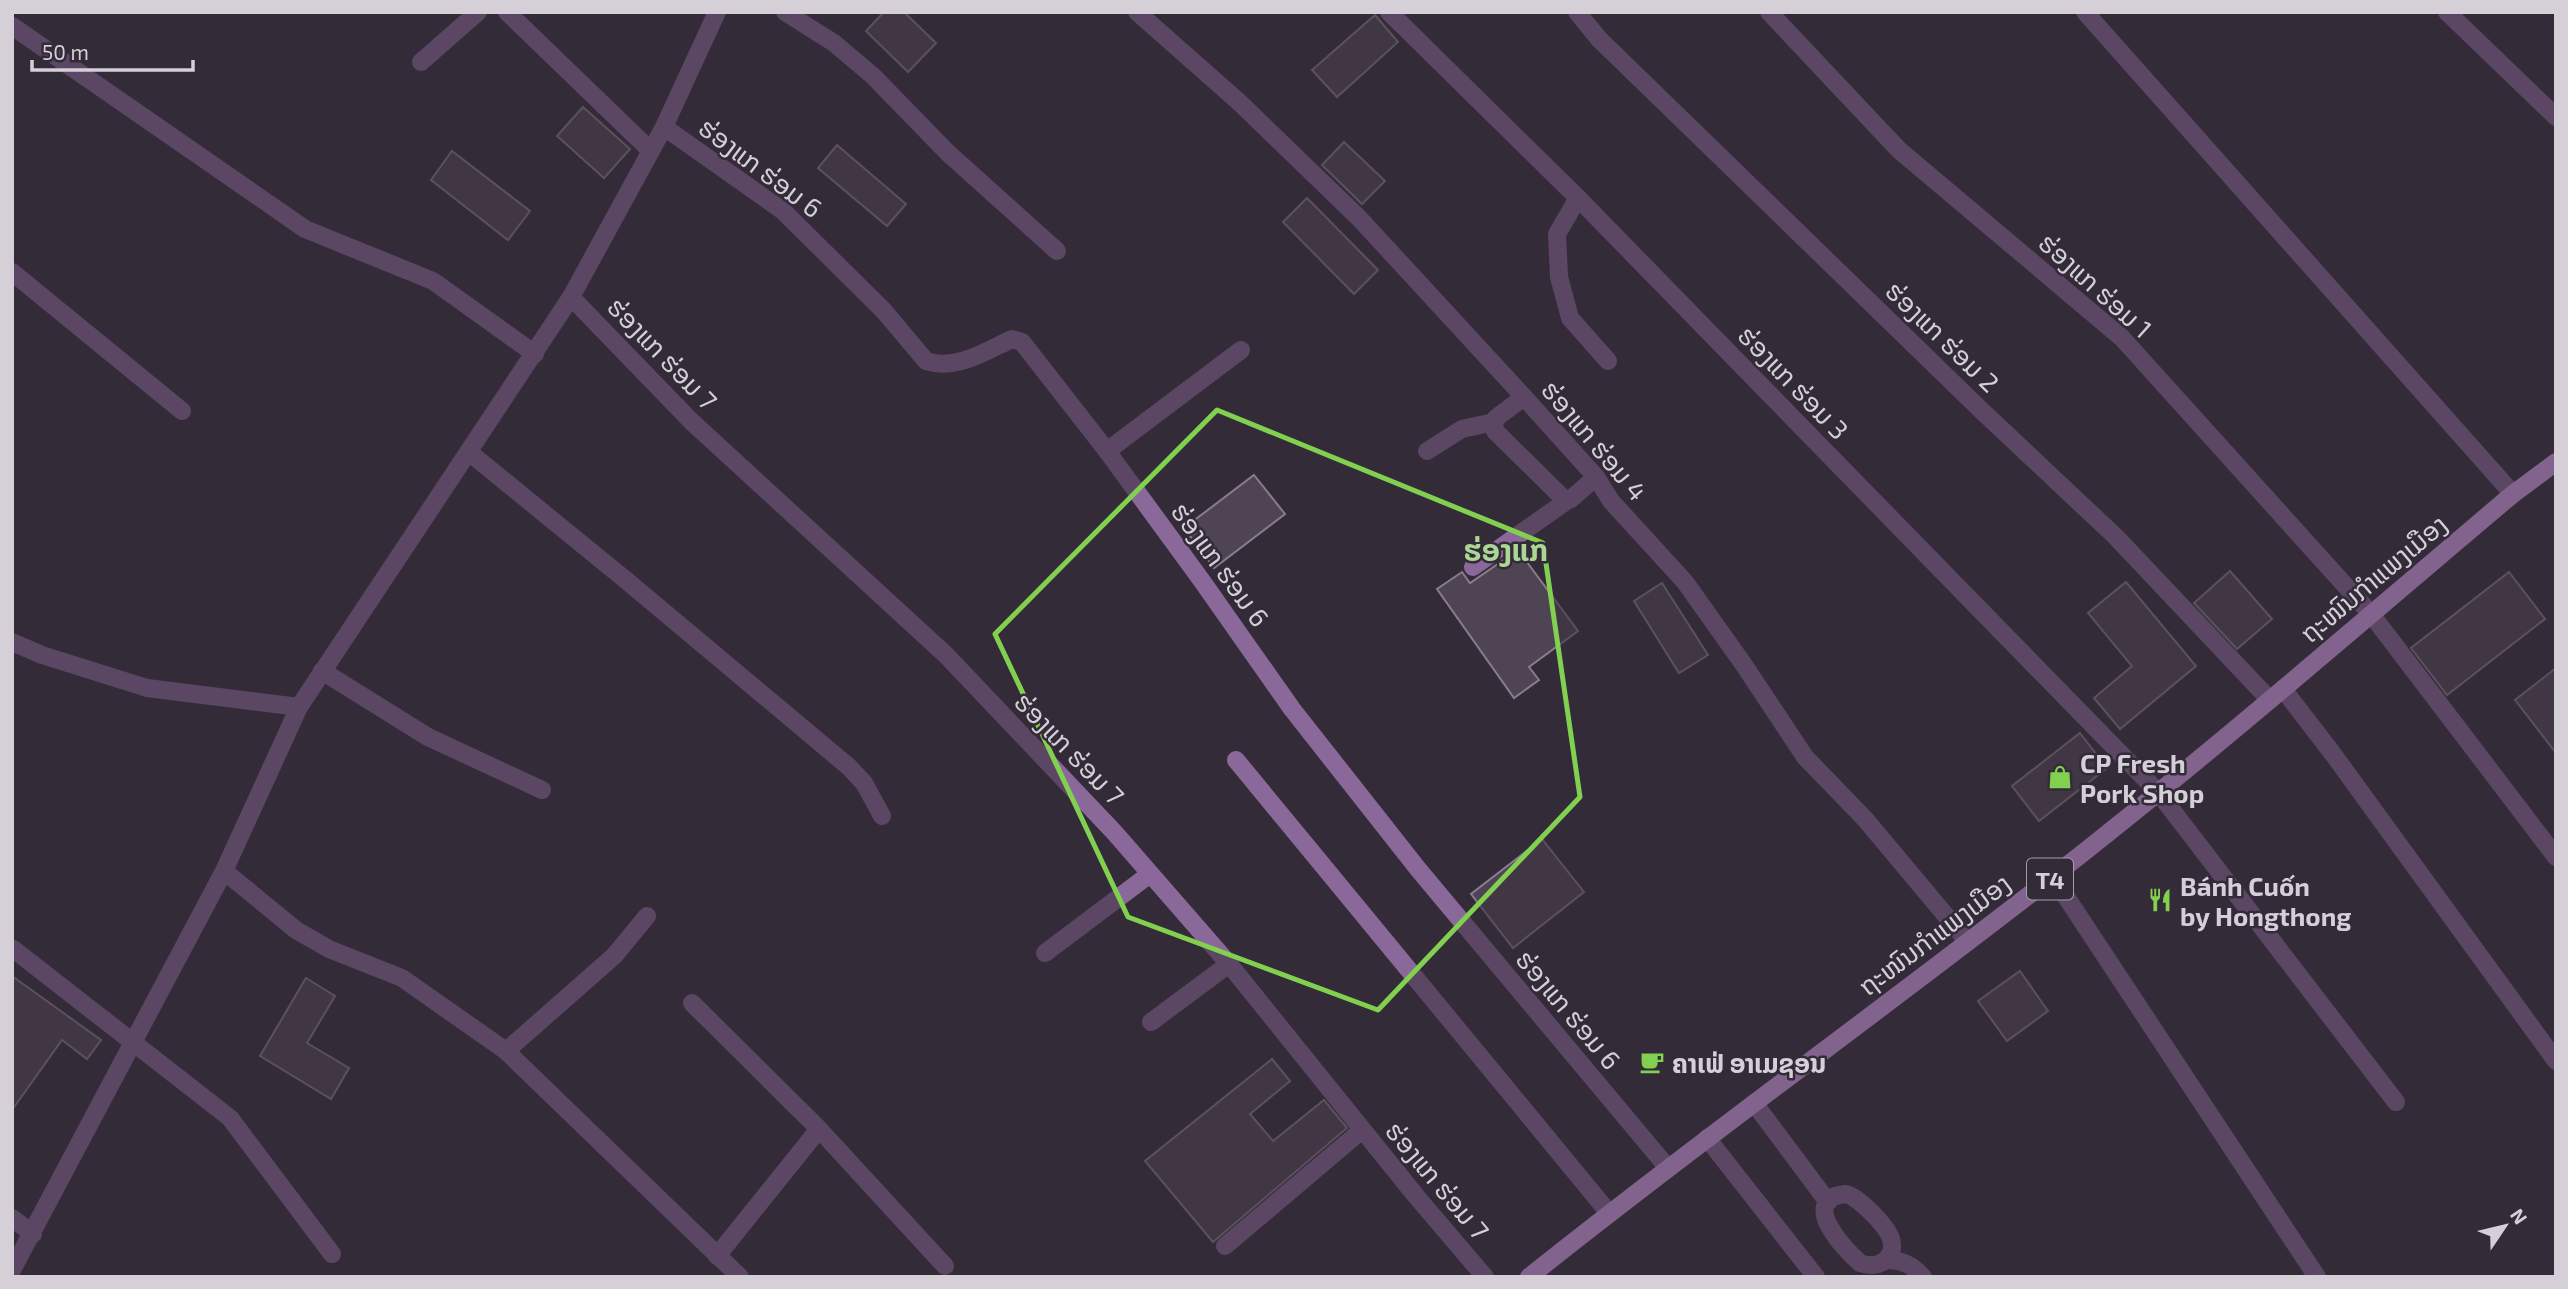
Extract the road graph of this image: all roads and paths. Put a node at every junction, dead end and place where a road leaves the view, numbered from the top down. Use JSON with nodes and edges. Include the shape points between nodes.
{"nodes":[{"id":1,"x":478,"y":12,"type":"edge"},
{"id":2,"x":507,"y":12,"type":"edge"},
{"id":3,"x":717,"y":12,"type":"edge"},
{"id":4,"x":785,"y":12,"type":"edge"},
{"id":5,"x":1138,"y":12,"type":"edge"},
{"id":6,"x":1389,"y":12,"type":"edge"},
{"id":7,"x":1577,"y":12,"type":"edge"},
{"id":8,"x":1769,"y":12,"type":"edge"},
{"id":9,"x":2085,"y":12,"type":"edge"},
{"id":10,"x":2447,"y":12,"type":"edge"},
{"id":11,"x":12,"y":26,"type":"edge"},
{"id":12,"x":421,"y":62,"type":"dead end"},
{"id":13,"x":2556,"y":117,"type":"edge"},
{"id":14,"x":664,"y":127,"type":"junction"},
{"id":15,"x":651,"y":151,"type":"junction"},
{"id":16,"x":1578,"y":198,"type":"junction"},
{"id":17,"x":1057,"y":251,"type":"dead end"},
{"id":18,"x":12,"y":272,"type":"edge"},
{"id":19,"x":571,"y":297,"type":"junction"},
{"id":20,"x":1241,"y":350,"type":"dead end"},
{"id":21,"x":535,"y":354,"type":"junction"},
{"id":22,"x":1608,"y":361,"type":"dead end"},
{"id":23,"x":1524,"y":397,"type":"junction"},
{"id":24,"x":182,"y":411,"type":"dead end"},
{"id":25,"x":1494,"y":422,"type":"junction"},
{"id":26,"x":1107,"y":451,"type":"junction"},
{"id":27,"x":1427,"y":451,"type":"dead end"},
{"id":28,"x":470,"y":453,"type":"junction"},
{"id":29,"x":2556,"y":462,"type":"edge"},
{"id":30,"x":1595,"y":477,"type":"junction"},
{"id":31,"x":2513,"y":494,"type":"junction"},
{"id":32,"x":1568,"y":500,"type":"junction"},
{"id":33,"x":1474,"y":567,"type":"dead end"},
{"id":34,"x":2371,"y":614,"type":"junction"},
{"id":35,"x":12,"y":642,"type":"edge"},
{"id":36,"x":321,"y":671,"type":"junction"},
{"id":37,"x":2277,"y":695,"type":"junction"},
{"id":38,"x":299,"y":707,"type":"junction"},
{"id":39,"x":1236,"y":760,"type":"dead end"},
{"id":40,"x":542,"y":790,"type":"dead end"},
{"id":41,"x":2158,"y":792,"type":"junction"},
{"id":42,"x":882,"y":816,"type":"dead end"},
{"id":43,"x":2556,"y":858,"type":"edge"},
{"id":44,"x":224,"y":871,"type":"junction"},
{"id":45,"x":1150,"y":874,"type":"junction"},
{"id":46,"x":2053,"y":877,"type":"junction"},
{"id":47,"x":647,"y":916,"type":"dead end"},
{"id":48,"x":1968,"y":942,"type":"junction"},
{"id":49,"x":12,"y":948,"type":"edge"},
{"id":50,"x":1045,"y":953,"type":"dead end"},
{"id":51,"x":1229,"y":964,"type":"junction"},
{"id":52,"x":692,"y":1003,"type":"dead end"},
{"id":53,"x":1151,"y":1023,"type":"dead end"},
{"id":54,"x":135,"y":1043,"type":"junction"},
{"id":55,"x":506,"y":1051,"type":"junction"},
{"id":56,"x":2556,"y":1061,"type":"edge"},
{"id":57,"x":2396,"y":1102,"type":"dead end"},
{"id":58,"x":1754,"y":1103,"type":"junction"},
{"id":59,"x":819,"y":1129,"type":"junction"},
{"id":60,"x":1362,"y":1130,"type":"junction"},
{"id":61,"x":1707,"y":1139,"type":"junction"},
{"id":62,"x":1668,"y":1168,"type":"junction"},
{"id":63,"x":1828,"y":1202,"type":"junction"},
{"id":64,"x":1609,"y":1213,"type":"junction"},
{"id":65,"x":12,"y":1218,"type":"edge"},
{"id":66,"x":30,"y":1240,"type":"junction"},
{"id":67,"x":1225,"y":1246,"type":"dead end"},
{"id":68,"x":332,"y":1254,"type":"dead end"},
{"id":69,"x":717,"y":1256,"type":"junction"},
{"id":70,"x":1886,"y":1260,"type":"junction"},
{"id":71,"x":945,"y":1266,"type":"dead end"},
{"id":72,"x":12,"y":1270,"type":"edge"},
{"id":73,"x":740,"y":1277,"type":"edge"},
{"id":74,"x":1485,"y":1277,"type":"edge"},
{"id":75,"x":1528,"y":1277,"type":"edge"},
{"id":76,"x":1816,"y":1277,"type":"edge"},
{"id":77,"x":1923,"y":1277,"type":"edge"},
{"id":78,"x":2317,"y":1277,"type":"edge"}],
"edges":[{"from":1,"to":12,"type":"street"},
{"from":2,"to":15,"type":"street"},
{"from":3,"to":14,"type":"street"},
{"from":4,"to":17,"type":"street","via":[[834,43],[873,76],[948,153]]},
{"from":5,"to":23,"type":"street","name":"ຮ່ອງແກ ຮ່ອມ 4","via":[[1359,218]]},
{"from":6,"to":16,"type":"street","name":"ຮ່ອງແກ ຮ່ອມ 3"},
{"from":7,"to":37,"type":"street","name":"ຮ່ອງແກ ຮ່ອມ 2","via":[[1599,39]]},
{"from":8,"to":34,"type":"street","name":"ຮ່ອງແກ ຮ່ອມ 1","via":[[1899,150],[2122,338]]},
{"from":9,"to":31,"type":"street"},
{"from":10,"to":13,"type":"street"},
{"from":11,"to":21,"type":"street","via":[[305,229],[433,281]]},
{"from":14,"to":15,"type":"street"},
{"from":14,"to":26,"type":"street","name":"ຮ່ອງແກ ຮ່ອມ 6","via":[[783,211],[884,311],[926,361],[947,363],[1012,339],[1022,342]]},
{"from":15,"to":19,"type":"street"},
{"from":16,"to":22,"type":"street","via":[[1557,234],[1559,277],[1570,317]]},
{"from":16,"to":41,"type":"street","name":"ຮ່ອງແກ ຮ່ອມ 3"},
{"from":18,"to":24,"type":"street"},
{"from":19,"to":21,"type":"street"},
{"from":19,"to":45,"type":"street","name":"ຮ່ອງແກ ຮ່ອມ 7","via":[[691,421],[946,655]]},
{"from":20,"to":26,"type":"street"},
{"from":21,"to":28,"type":"street"},
{"from":23,"to":25,"type":"street"},
{"from":23,"to":30,"type":"street","name":"ຮ່ອງແກ ຮ່ອມ 4"},
{"from":25,"to":27,"type":"street","via":[[1462,429]]},
{"from":25,"to":32,"type":"street","via":[[1495,431]]},
{"from":26,"to":62,"type":"street","name":"ຮ່ອງແກ ຮ່ອມ 6","via":[[1292,709],[1418,869]]},
{"from":28,"to":36,"type":"street"},
{"from":28,"to":42,"type":"street","via":[[849,767],[864,783]]},
{"from":29,"to":31,"type":"main road","name":"ຖະໜົນກຳແພງເມືອງ","number":"T4"},
{"from":30,"to":32,"type":"street"},
{"from":30,"to":48,"type":"street","name":"ຮ່ອງແກ ຮ່ອມ 4","via":[[1685,582],[1805,757],[1865,819]]},
{"from":31,"to":34,"type":"main road","name":"ຖະໜົນກຳແພງເມືອງ","number":"T4"},
{"from":32,"to":33,"type":"street"},
{"from":34,"to":37,"type":"main road","name":"ຖະໜົນກຳແພງເມືອງ","number":"T4"},
{"from":34,"to":43,"type":"street","name":"ຮ່ອງແກ ຮ່ອມ 1"},
{"from":35,"to":38,"type":"street","via":[[147,688]]},
{"from":36,"to":38,"type":"street"},
{"from":36,"to":40,"type":"street","via":[[428,737]]},
{"from":37,"to":41,"type":"main road","name":"ຖະໜົນກຳແພງເມືອງ","number":"T4"},
{"from":37,"to":56,"type":"street","name":"ຮ່ອງແກ ຮ່ອມ 2","via":[[2333,754]]},
{"from":38,"to":44,"type":"street"},
{"from":39,"to":64,"type":"street"},
{"from":41,"to":46,"type":"main road","name":"ຖະໜົນກຳແພງເມືອງ","number":"T4"},
{"from":41,"to":57,"type":"street","name":"ຮ່ອງແກ ຮ່ອມ 3"},
{"from":44,"to":54,"type":"street"},
{"from":44,"to":55,"type":"street","via":[[296,930],[329,949],[402,978]]},
{"from":45,"to":50,"type":"street"},
{"from":45,"to":51,"type":"street","name":"ຮ່ອງແກ ຮ່ອມ 7"},
{"from":46,"to":48,"type":"main road","name":"ຖະໜົນກຳແພງເມືອງ","number":"T4"},
{"from":46,"to":78,"type":"street"},
{"from":47,"to":55,"type":"street","via":[[614,956]]},
{"from":48,"to":58,"type":"main road","name":"ຖະໜົນກຳແພງເມືອງ","number":"T4"},
{"from":49,"to":54,"type":"street"},
{"from":51,"to":53,"type":"street"},
{"from":51,"to":60,"type":"street","name":"ຮ່ອງແກ ຮ່ອມ 7"},
{"from":52,"to":59,"type":"street"},
{"from":54,"to":66,"type":"street"},
{"from":54,"to":68,"type":"street","via":[[230,1118]]},
{"from":55,"to":69,"type":"street"},
{"from":58,"to":61,"type":"main road","name":"ຖະໜົນກຳແພງເມືອງ","number":"T4"},
{"from":58,"to":63,"type":"street"},
{"from":59,"to":69,"type":"street"},
{"from":59,"to":71,"type":"street"},
{"from":60,"to":67,"type":"street"},
{"from":60,"to":74,"type":"street","name":"ຮ່ອງແກ ຮ່ອມ 7"},
{"from":61,"to":62,"type":"main road","name":"ຖະໜົນກຳແພງເມືອງ","number":"T4"},
{"from":61,"to":76,"type":"street"},
{"from":62,"to":64,"type":"main road","name":"ຖະໜົນກຳແພງເມືອງ","number":"T4"},
{"from":63,"to":70,"type":"street","via":[[1826,1222],[1855,1259],[1867,1266]]},
{"from":63,"to":70,"type":"street","via":[[1845,1194],[1857,1198],[1891,1240]]},
{"from":64,"to":75,"type":"main road","name":"ຖະໜົນກຳແພງເມືອງ","number":"T4"},
{"from":65,"to":66,"type":"street"},
{"from":66,"to":72,"type":"street"},
{"from":69,"to":73,"type":"street"},
{"from":70,"to":77,"type":"street","via":[[1904,1262]]}]}
